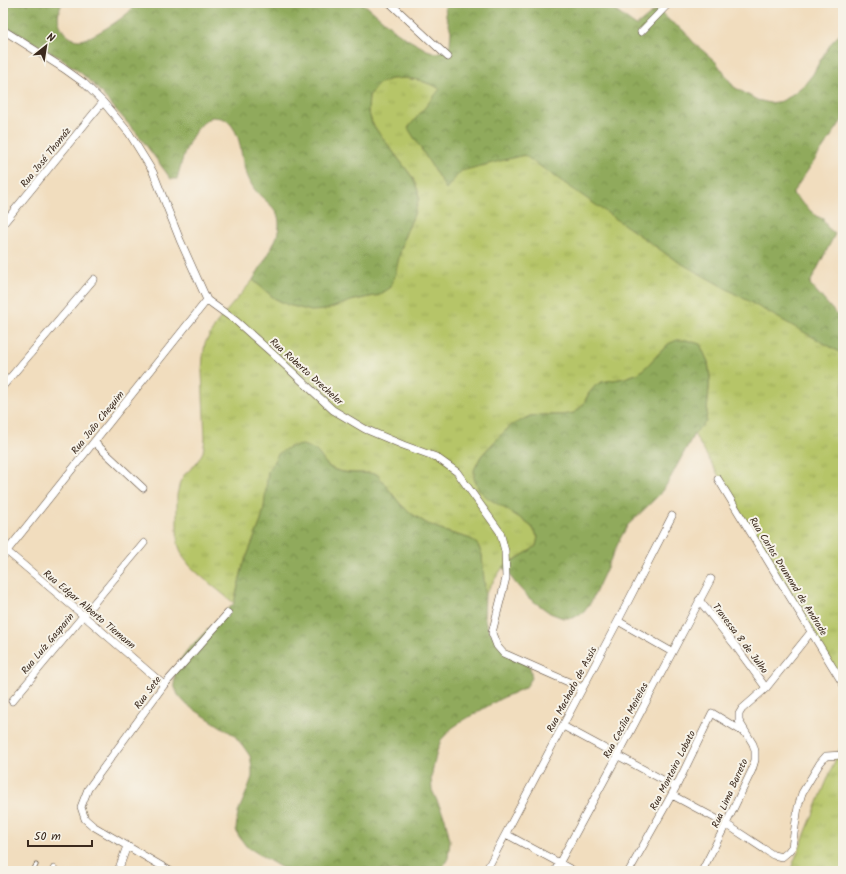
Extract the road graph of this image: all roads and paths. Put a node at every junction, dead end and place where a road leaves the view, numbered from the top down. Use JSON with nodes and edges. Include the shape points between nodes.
{"nodes":[{"id":1,"x":390,"y":3,"type":"edge"},
{"id":2,"x":669,"y":3,"type":"edge"},
{"id":3,"x":3,"y":30,"type":"edge"},
{"id":4,"x":641,"y":32,"type":"dead end"},
{"id":5,"x":448,"y":57,"type":"dead end"},
{"id":6,"x":103,"y":102,"type":"junction"},
{"id":7,"x":3,"y":224,"type":"edge"},
{"id":8,"x":94,"y":279,"type":"dead end"},
{"id":9,"x":207,"y":300,"type":"junction"},
{"id":10,"x":3,"y":386,"type":"edge"},
{"id":11,"x":94,"y":442,"type":"junction"},
{"id":12,"x":718,"y":479,"type":"dead end"},
{"id":13,"x":143,"y":488,"type":"dead end"},
{"id":14,"x":672,"y":516,"type":"dead end"},
{"id":15,"x":144,"y":543,"type":"dead end"},
{"id":16,"x":4,"y":552,"type":"edge"},
{"id":17,"x":711,"y":578,"type":"dead end"},
{"id":18,"x":700,"y":600,"type":"junction"},
{"id":19,"x":228,"y":613,"type":"dead end"},
{"id":20,"x":84,"y":616,"type":"junction"},
{"id":21,"x":618,"y":621,"type":"junction"},
{"id":22,"x":811,"y":632,"type":"junction"},
{"id":23,"x":672,"y":652,"type":"junction"},
{"id":24,"x":843,"y":684,"type":"edge"},
{"id":25,"x":164,"y":685,"type":"junction"},
{"id":26,"x":582,"y":688,"type":"junction"},
{"id":27,"x":766,"y":688,"type":"junction"},
{"id":28,"x":12,"y":701,"type":"dead end"},
{"id":29,"x":563,"y":726,"type":"junction"},
{"id":30,"x":746,"y":734,"type":"junction"},
{"id":31,"x":618,"y":755,"type":"junction"},
{"id":32,"x":843,"y":755,"type":"edge"},
{"id":33,"x":676,"y":788,"type":"junction"},
{"id":34,"x":672,"y":795,"type":"junction"},
{"id":35,"x":726,"y":824,"type":"junction"},
{"id":36,"x":506,"y":834,"type":"junction"},
{"id":37,"x":127,"y":846,"type":"junction"},
{"id":38,"x":559,"y":863,"type":"junction"},
{"id":39,"x":36,"y":865,"type":"dead end"},
{"id":40,"x":33,"y":871,"type":"edge"},
{"id":41,"x":118,"y":871,"type":"edge"},
{"id":42,"x":170,"y":871,"type":"edge"},
{"id":43,"x":486,"y":871,"type":"edge"},
{"id":44,"x":555,"y":871,"type":"edge"},
{"id":45,"x":574,"y":871,"type":"edge"},
{"id":46,"x":629,"y":871,"type":"edge"},
{"id":47,"x":702,"y":871,"type":"edge"}],
"edges":[{"from":1,"to":5,"type":"street"},
{"from":2,"to":4,"type":"street"},
{"from":3,"to":6,"type":"street","name":"Rua Roberto Drecheler","via":[[84,83]]},
{"from":6,"to":7,"type":"street","name":"Rua José Thomáz"},
{"from":6,"to":9,"type":"street","name":"Rua Roberto Drecheler","via":[[129,134],[153,172]]},
{"from":8,"to":10,"type":"street"},
{"from":9,"to":11,"type":"street","name":"Rua João Chequim"},
{"from":9,"to":26,"type":"street","name":"Rua Roberto Drecheler","via":[[273,354],[333,410],[365,429],[436,457],[457,472],[500,532],[505,550],[506,578],[492,634],[497,646],[503,653]]},
{"from":11,"to":13,"type":"street"},
{"from":11,"to":16,"type":"street","name":"Rua João Chequim"},
{"from":12,"to":22,"type":"street","name":"Rua Carlos Drumond de Andrade"},
{"from":14,"to":21,"type":"street","name":"Rua Machado de Assis"},
{"from":15,"to":20,"type":"street","name":"Rua Luíz Gasparin"},
{"from":16,"to":20,"type":"street","name":"Rua Edgar Alberto Tiemann"},
{"from":17,"to":18,"type":"street","name":"Rua Cecília Meireles"},
{"from":18,"to":23,"type":"street","name":"Rua Cecília Meireles"},
{"from":18,"to":27,"type":"street","name":"Travessa 8 de Julho"},
{"from":19,"to":25,"type":"street","name":"Rua Sete"},
{"from":20,"to":25,"type":"street","name":"Rua Edgar Alberto Tiemann"},
{"from":20,"to":28,"type":"street","name":"Rua Luíz Gasparin"},
{"from":21,"to":23,"type":"street"},
{"from":21,"to":26,"type":"street","name":"Rua Machado de Assis"},
{"from":22,"to":24,"type":"street","name":"Rua Carlos Drumond de Andrade"},
{"from":22,"to":27,"type":"street","name":"Rua Lima Barreto"},
{"from":23,"to":31,"type":"street","name":"Rua Cecília Meireles"},
{"from":25,"to":37,"type":"street","name":"Rua Sete","via":[[88,789],[81,807],[85,819],[93,826]]},
{"from":26,"to":29,"type":"street","name":"Rua Machado de Assis"},
{"from":27,"to":30,"type":"street","name":"Rua Lima Barreto","via":[[739,714],[739,721]]},
{"from":29,"to":31,"type":"street"},
{"from":29,"to":36,"type":"street","name":"Rua Machado de Assis"},
{"from":30,"to":33,"type":"street","name":"Rua Monteiro Lobato","via":[[712,713]]},
{"from":30,"to":35,"type":"street","name":"Rua Lima Barreto","via":[[755,751],[755,760]]},
{"from":31,"to":33,"type":"street"},
{"from":31,"to":38,"type":"street","name":"Rua Cecília Meireles"},
{"from":32,"to":35,"type":"street","via":[[826,756],[820,763],[802,793],[792,847],[782,856],[773,855]]},
{"from":33,"to":34,"type":"street","name":"Rua Monteiro Lobato"},
{"from":34,"to":35,"type":"street"},
{"from":34,"to":46,"type":"street","name":"Rua Monteiro Lobato"},
{"from":35,"to":47,"type":"street","name":"Rua Lima Barreto"},
{"from":36,"to":38,"type":"street"},
{"from":36,"to":43,"type":"street","name":"Rua Machado de Assis"},
{"from":37,"to":41,"type":"street"},
{"from":37,"to":42,"type":"street","name":"Rua Sete"},
{"from":38,"to":44,"type":"street","name":"Rua Cecília Meireles"},
{"from":38,"to":45,"type":"street"},
{"from":39,"to":40,"type":"lane"}]}
